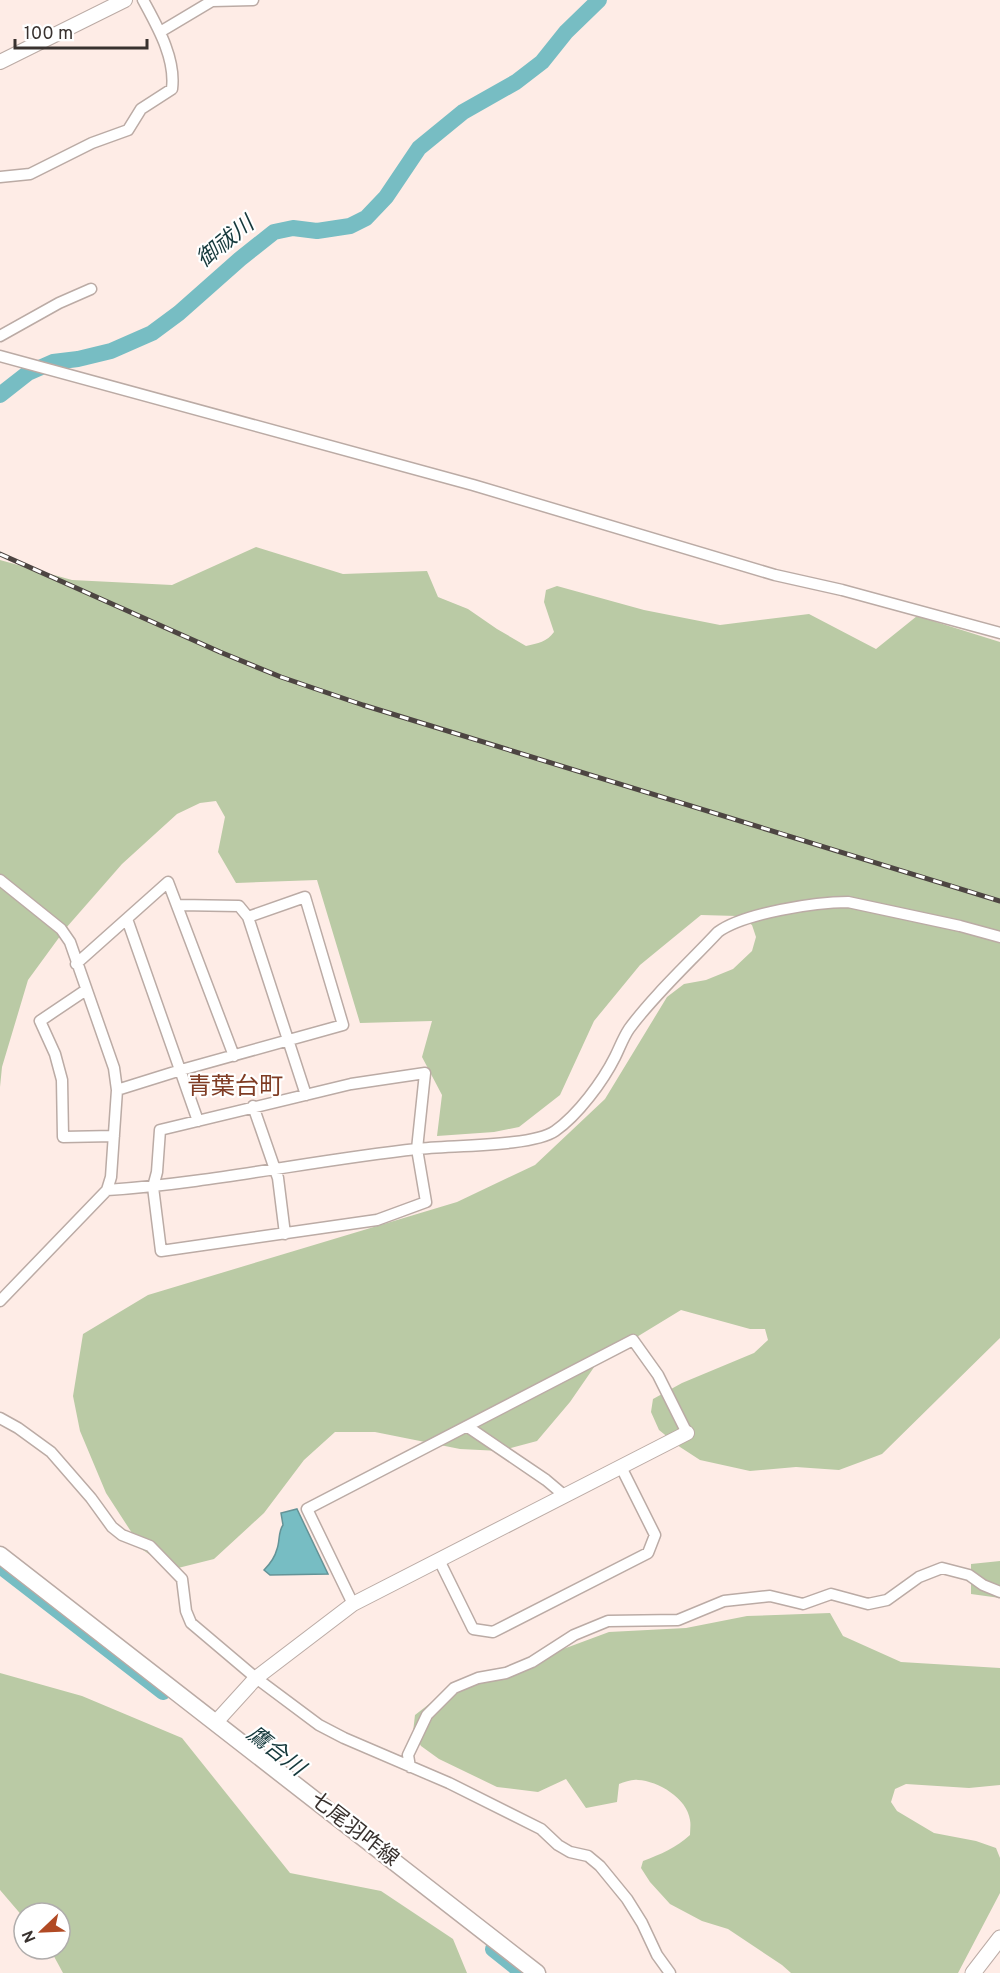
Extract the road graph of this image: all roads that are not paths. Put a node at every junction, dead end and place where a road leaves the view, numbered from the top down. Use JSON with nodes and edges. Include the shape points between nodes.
{"nodes":[{"id":1,"x":125,"y":0,"type":"edge"},
{"id":2,"x":142,"y":0,"type":"edge"},
{"id":3,"x":253,"y":0,"type":"edge"},
{"id":4,"x":160,"y":32,"type":"junction"},
{"id":5,"x":0,"y":62,"type":"edge"},
{"id":6,"x":0,"y":177,"type":"edge"},
{"id":7,"x":91,"y":289,"type":"dead end"},
{"id":8,"x":0,"y":336,"type":"edge"},
{"id":9,"x":0,"y":356,"type":"edge"},
{"id":10,"x":1000,"y":633,"type":"edge"},
{"id":11,"x":0,"y":880,"type":"edge"},
{"id":12,"x":178,"y":905,"type":"junction"},
{"id":13,"x":248,"y":917,"type":"junction"},
{"id":14,"x":127,"y":919,"type":"junction"},
{"id":15,"x":1000,"y":937,"type":"edge"},
{"id":16,"x":76,"y":964,"type":"junction"},
{"id":17,"x":86,"y":990,"type":"junction"},
{"id":18,"x":288,"y":1041,"type":"junction"},
{"id":19,"x":234,"y":1056,"type":"junction"},
{"id":20,"x":181,"y":1070,"type":"junction"},
{"id":21,"x":117,"y":1090,"type":"junction"},
{"id":22,"x":306,"y":1095,"type":"junction"},
{"id":23,"x":253,"y":1106,"type":"junction"},
{"id":24,"x":198,"y":1121,"type":"junction"},
{"id":25,"x":114,"y":1136,"type":"junction"},
{"id":26,"x":417,"y":1149,"type":"junction"},
{"id":27,"x":276,"y":1169,"type":"junction"},
{"id":28,"x":153,"y":1187,"type":"junction"},
{"id":29,"x":107,"y":1190,"type":"junction"},
{"id":30,"x":285,"y":1234,"type":"junction"},
{"id":31,"x":0,"y":1301,"type":"edge"},
{"id":32,"x":0,"y":1419,"type":"edge"},
{"id":33,"x":468,"y":1427,"type":"junction"},
{"id":34,"x":687,"y":1433,"type":"joint"},
{"id":35,"x":621,"y":1467,"type":"junction"},
{"id":36,"x":565,"y":1496,"type":"junction"},
{"id":37,"x":0,"y":1555,"type":"edge"},
{"id":38,"x":439,"y":1560,"type":"junction"},
{"id":39,"x":1000,"y":1592,"type":"edge"},
{"id":40,"x":353,"y":1604,"type":"junction"},
{"id":41,"x":256,"y":1678,"type":"junction"},
{"id":42,"x":216,"y":1722,"type":"junction"},
{"id":43,"x":410,"y":1767,"type":"junction"},
{"id":44,"x":1000,"y":1938,"type":"edge"},
{"id":45,"x":537,"y":1973,"type":"edge"},
{"id":46,"x":670,"y":1973,"type":"edge"},
{"id":47,"x":973,"y":1973,"type":"edge"}],
"edges":[{"from":1,"to":5,"type":"street"},
{"from":2,"to":4,"type":"street"},
{"from":3,"to":4,"type":"street","via":[[212,1]]},
{"from":4,"to":6,"type":"street","via":[[174,76],[172,89],[141,109],[128,130],[30,174]]},
{"from":7,"to":8,"type":"street"},
{"from":9,"to":10,"type":"street","via":[[473,485],[775,575]]},
{"from":11,"to":16,"type":"street","via":[[61,928]]},
{"from":12,"to":13,"type":"street","via":[[239,906]]},
{"from":12,"to":14,"type":"street","via":[[168,882]]},
{"from":12,"to":19,"type":"street"},
{"from":13,"to":18,"type":"street"},
{"from":13,"to":18,"type":"street","via":[[306,897],[343,1025]]},
{"from":14,"to":16,"type":"street"},
{"from":14,"to":20,"type":"street"},
{"from":15,"to":26,"type":"street","via":[[832,902],[727,926],[643,1012],[592,1092],[554,1132],[534,1140]]},
{"from":16,"to":17,"type":"street"},
{"from":17,"to":21,"type":"street","via":[[114,1068]]},
{"from":17,"to":25,"type":"street","via":[[40,1021],[62,1080],[63,1137]]},
{"from":18,"to":19,"type":"street"},
{"from":18,"to":22,"type":"street"},
{"from":19,"to":20,"type":"street"},
{"from":20,"to":21,"type":"street"},
{"from":20,"to":24,"type":"street"},
{"from":21,"to":25,"type":"street"},
{"from":22,"to":23,"type":"street"},
{"from":22,"to":26,"type":"street","via":[[425,1073]]},
{"from":23,"to":24,"type":"street"},
{"from":23,"to":27,"type":"street"},
{"from":24,"to":28,"type":"street","via":[[160,1130]]},
{"from":25,"to":29,"type":"street"},
{"from":26,"to":27,"type":"street"},
{"from":26,"to":30,"type":"street","via":[[426,1202],[377,1220]]},
{"from":27,"to":28,"type":"street"},
{"from":27,"to":30,"type":"street"},
{"from":28,"to":29,"type":"street"},
{"from":28,"to":30,"type":"street","via":[[161,1251]]},
{"from":29,"to":31,"type":"street"},
{"from":32,"to":41,"type":"street","via":[[51,1452],[112,1527],[150,1546],[175,1571],[182,1579],[191,1623]]},
{"from":33,"to":34,"type":"street","via":[[633,1340],[658,1375]]},
{"from":33,"to":36,"type":"street"},
{"from":33,"to":40,"type":"street","via":[[307,1509]]},
{"from":34,"to":35,"type":"street"},
{"from":35,"to":36,"type":"street"},
{"from":35,"to":38,"type":"street","via":[[655,1535],[648,1553],[493,1632],[473,1629]]},
{"from":36,"to":38,"type":"street"},
{"from":37,"to":42,"type":"main road","name":"七尾羽咋線"},
{"from":38,"to":40,"type":"street"},
{"from":39,"to":43,"type":"street","via":[[969,1575],[942,1568],[919,1577],[887,1600],[868,1604],[831,1594],[803,1604],[770,1596],[724,1601],[678,1620],[608,1621],[574,1635],[532,1662],[453,1688],[428,1715],[408,1755]]},
{"from":40,"to":41,"type":"street"},
{"from":41,"to":42,"type":"street"},
{"from":41,"to":43,"type":"street","via":[[319,1725]]},
{"from":42,"to":45,"type":"main road","name":"七尾羽咋線"},
{"from":43,"to":46,"type":"street","via":[[541,1829],[570,1852],[588,1856],[632,1906]]},
{"from":44,"to":47,"type":"main road"}]}
